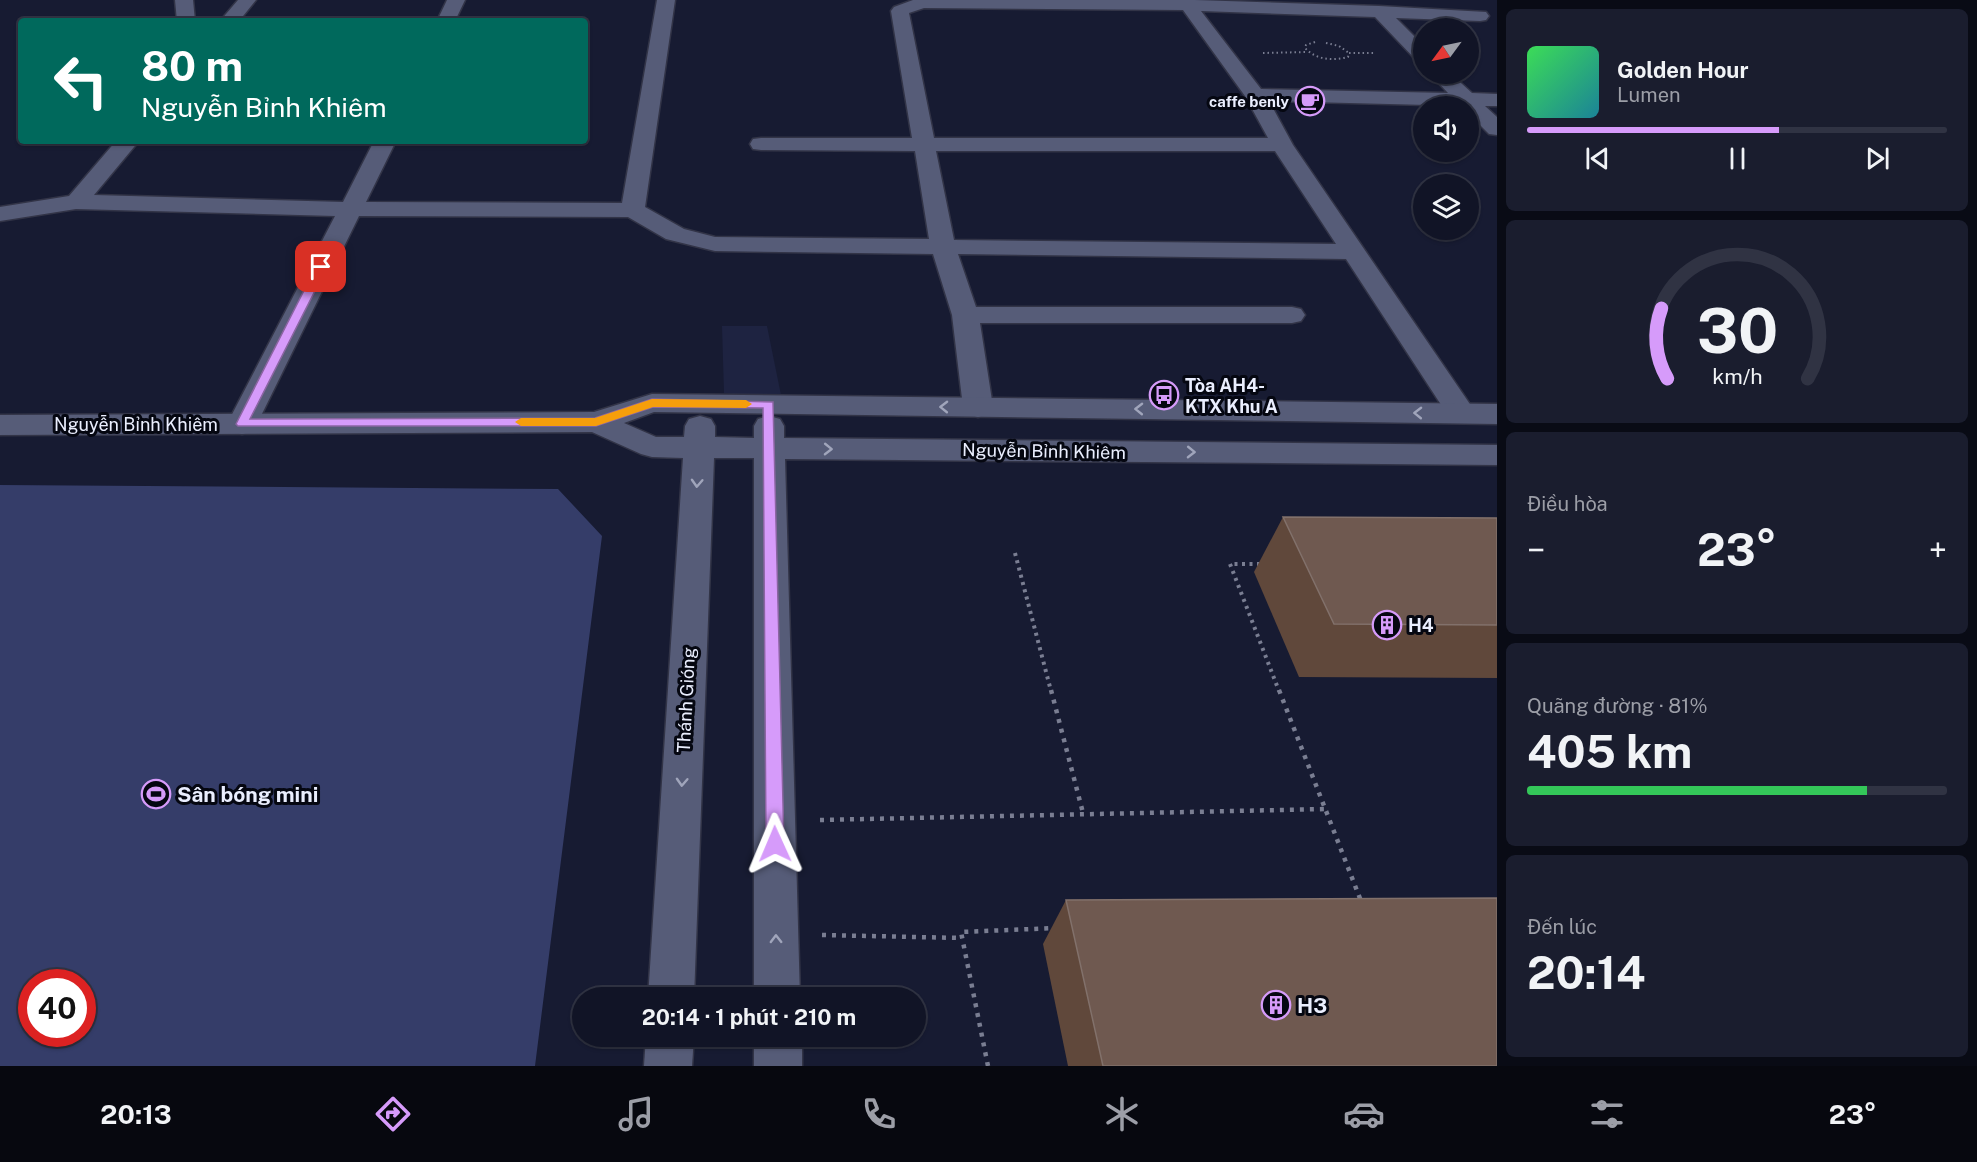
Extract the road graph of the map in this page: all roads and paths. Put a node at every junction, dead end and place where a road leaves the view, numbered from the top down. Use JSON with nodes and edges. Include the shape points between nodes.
{"nodes":[{"id":1,"x":184,"y":0,"type":"edge"},
{"id":2,"x":247,"y":0,"type":"edge"},
{"id":3,"x":456,"y":0,"type":"edge"},
{"id":4,"x":666,"y":0,"type":"edge"},
{"id":5,"x":1185,"y":2,"type":"edge"},
{"id":6,"x":1379,"y":11,"type":"junction"},
{"id":7,"x":1480,"y":16,"type":"dead end"},
{"id":8,"x":186,"y":18,"type":"edge"},
{"id":9,"x":232,"y":18,"type":"edge"},
{"id":10,"x":447,"y":18,"type":"edge"},
{"id":11,"x":1413,"y":46,"type":"edge"},
{"id":12,"x":1349,"y":53,"type":"joint"},
{"id":13,"x":1451,"y":84,"type":"edge"},
{"id":14,"x":1255,"y":95,"type":"junction"},
{"id":15,"x":1465,"y":96,"type":"edge"},
{"id":16,"x":1413,"y":98,"type":"edge"},
{"id":17,"x":1479,"y":99,"type":"edge"},
{"id":18,"x":1497,"y":100,"type":"edge"},
{"id":19,"x":1479,"y":110,"type":"edge"},
{"id":20,"x":1497,"y":129,"type":"edge"},
{"id":21,"x":125,"y":144,"type":"edge"},
{"id":22,"x":384,"y":144,"type":"edge"},
{"id":23,"x":761,"y":144,"type":"dead end"},
{"id":24,"x":923,"y":144,"type":"junction"},
{"id":25,"x":1282,"y":145,"type":"junction"},
{"id":26,"x":76,"y":202,"type":"junction"},
{"id":27,"x":351,"y":209,"type":"junction"},
{"id":28,"x":633,"y":210,"type":"junction"},
{"id":29,"x":0,"y":214,"type":"edge"},
{"id":30,"x":943,"y":247,"type":"junction"},
{"id":31,"x":1355,"y":252,"type":"junction"},
{"id":32,"x":965,"y":315,"type":"junction"},
{"id":33,"x":1292,"y":315,"type":"dead end"},
{"id":34,"x":701,"y":404,"type":"junction"},
{"id":35,"x":769,"y":405,"type":"junction"},
{"id":36,"x":978,"y":407,"type":"junction"},
{"id":37,"x":1461,"y":413,"type":"junction"},
{"id":38,"x":1497,"y":414,"type":"edge"},
{"id":39,"x":596,"y":422,"type":"junction"},
{"id":40,"x":242,"y":424,"type":"junction"},
{"id":41,"x":0,"y":425,"type":"edge"},
{"id":42,"x":699,"y":448,"type":"junction"},
{"id":43,"x":770,"y":448,"type":"junction"},
{"id":44,"x":1493,"y":455,"type":"edge"},
{"id":45,"x":1015,"y":553,"type":"dead end"},
{"id":46,"x":1264,"y":564,"type":"dead end"},
{"id":47,"x":1326,"y":808,"type":"junction"},
{"id":48,"x":1083,"y":813,"type":"junction"},
{"id":49,"x":775,"y":821,"type":"junction"},
{"id":50,"x":1364,"y":908,"type":"edge"},
{"id":51,"x":1062,"y":928,"type":"dead end"},
{"id":52,"x":776,"y":934,"type":"junction"},
{"id":53,"x":962,"y":938,"type":"junction"},
{"id":54,"x":672,"y":987,"type":"edge"},
{"id":55,"x":777,"y":987,"type":"edge"},
{"id":56,"x":669,"y":1047,"type":"edge"},
{"id":57,"x":778,"y":1047,"type":"edge"},
{"id":58,"x":668,"y":1066,"type":"edge"},
{"id":59,"x":778,"y":1066,"type":"edge"},
{"id":60,"x":988,"y":1066,"type":"edge"}],
"edges":[{"from":1,"to":8,"type":"street"},
{"from":2,"to":9,"type":"street"},
{"from":3,"to":10,"type":"street"},
{"from":4,"to":28,"type":"street"},
{"from":5,"to":6,"type":"street"},
{"from":5,"to":14,"type":"street"},
{"from":5,"to":24,"type":"street","via":[[924,3],[900,12]]},
{"from":6,"to":7,"type":"street"},
{"from":6,"to":11,"type":"street"},
{"from":12,"to":12,"type":"path","via":[[1330,43],[1312,43],[1305,48],[1324,58],[1342,59]]},
{"from":13,"to":15,"type":"street"},
{"from":14,"to":16,"type":"street"},
{"from":14,"to":25,"type":"street"},
{"from":17,"to":18,"type":"street"},
{"from":19,"to":20,"type":"street"},
{"from":21,"to":26,"type":"street"},
{"from":22,"to":27,"type":"street"},
{"from":23,"to":24,"type":"street"},
{"from":24,"to":25,"type":"street"},
{"from":24,"to":30,"type":"street"},
{"from":25,"to":31,"type":"street"},
{"from":26,"to":27,"type":"street"},
{"from":26,"to":29,"type":"street"},
{"from":27,"to":28,"type":"street"},
{"from":27,"to":40,"type":"street"},
{"from":28,"to":30,"type":"street","via":[[675,234],[715,244]]},
{"from":30,"to":31,"type":"street"},
{"from":30,"to":32,"type":"street"},
{"from":31,"to":37,"type":"street"},
{"from":32,"to":33,"type":"street"},
{"from":32,"to":36,"type":"street"},
{"from":34,"to":35,"type":"street","name":"Nguyễn Bỉnh Khiêm"},
{"from":34,"to":39,"type":"street","name":"Nguyễn Bỉnh Khiêm","via":[[652,403]]},
{"from":34,"to":42,"type":"street","name":"Thánh Gióng"},
{"from":36,"to":35,"type":"street","name":"Nguyễn Bỉnh Khiêm","one_way":true},
{"from":35,"to":43,"type":"street"},
{"from":37,"to":36,"type":"street","name":"Nguyễn Bỉnh Khiêm","one_way":true},
{"from":37,"to":38,"type":"street","name":"Nguyễn Bỉnh Khiêm"},
{"from":37,"to":44,"type":"street"},
{"from":39,"to":40,"type":"street","name":"Nguyễn Bỉnh Khiêm"},
{"from":39,"to":42,"type":"street","name":"Nguyễn Bỉnh Khiêm","via":[[652,447]]},
{"from":40,"to":41,"type":"street","name":"Nguyễn Bỉnh Khiêm"},
{"from":42,"to":43,"type":"street","name":"Nguyễn Bỉnh Khiêm"},
{"from":42,"to":54,"type":"street","name":"Thánh Gióng","one_way":true},
{"from":43,"to":44,"type":"street","name":"Nguyễn Bỉnh Khiêm","one_way":true},
{"from":43,"to":49,"type":"street"},
{"from":45,"to":48,"type":"path"},
{"from":46,"to":47,"type":"path","via":[[1230,564]]},
{"from":47,"to":48,"type":"path"},
{"from":47,"to":50,"type":"path"},
{"from":48,"to":49,"type":"path"},
{"from":49,"to":52,"type":"street"},
{"from":51,"to":53,"type":"path","via":[[961,932]]},
{"from":52,"to":53,"type":"path"},
{"from":55,"to":52,"type":"street","one_way":true},
{"from":53,"to":60,"type":"path"},
{"from":56,"to":58,"type":"street"},
{"from":57,"to":59,"type":"street"}]}
